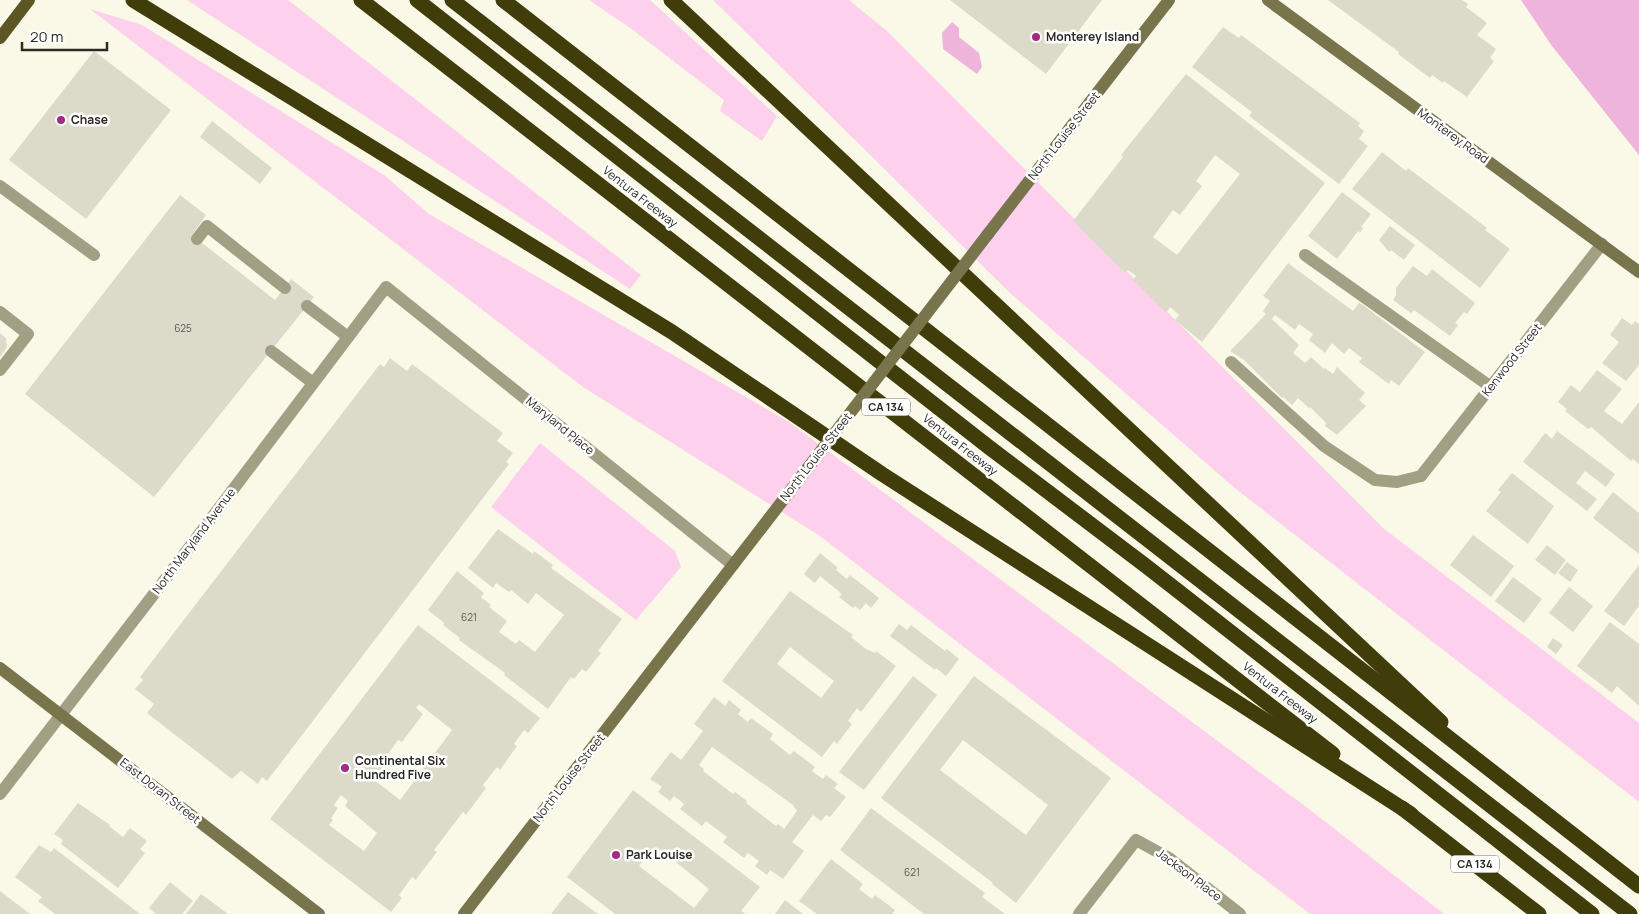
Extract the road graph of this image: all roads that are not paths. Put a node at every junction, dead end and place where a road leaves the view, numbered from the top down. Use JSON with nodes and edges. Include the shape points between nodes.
{"nodes":[{"id":1,"x":29,"y":0,"type":"edge"},
{"id":2,"x":133,"y":0,"type":"edge"},
{"id":3,"x":362,"y":0,"type":"edge"},
{"id":4,"x":417,"y":0,"type":"edge"},
{"id":5,"x":452,"y":0,"type":"edge"},
{"id":6,"x":503,"y":0,"type":"edge"},
{"id":7,"x":671,"y":0,"type":"edge"},
{"id":8,"x":1169,"y":0,"type":"edge"},
{"id":9,"x":1268,"y":0,"type":"edge"},
{"id":10,"x":0,"y":38,"type":"edge"},
{"id":11,"x":0,"y":186,"type":"edge"},
{"id":12,"x":197,"y":239,"type":"dead end"},
{"id":13,"x":1602,"y":244,"type":"junction"},
{"id":14,"x":94,"y":255,"type":"dead end"},
{"id":15,"x":1305,"y":255,"type":"dead end"},
{"id":16,"x":1639,"y":272,"type":"edge"},
{"id":17,"x":386,"y":287,"type":"joint"},
{"id":18,"x":285,"y":288,"type":"dead end"},
{"id":19,"x":307,"y":306,"type":"dead end"},
{"id":20,"x":0,"y":312,"type":"edge"},
{"id":21,"x":348,"y":337,"type":"junction"},
{"id":22,"x":271,"y":350,"type":"dead end"},
{"id":23,"x":1231,"y":362,"type":"dead end"},
{"id":24,"x":0,"y":370,"type":"edge"},
{"id":25,"x":313,"y":384,"type":"junction"},
{"id":26,"x":1491,"y":387,"type":"junction"},
{"id":27,"x":733,"y":565,"type":"junction"},
{"id":28,"x":0,"y":668,"type":"edge"},
{"id":29,"x":62,"y":715,"type":"junction"},
{"id":30,"x":1511,"y":788,"type":"junction"},
{"id":31,"x":0,"y":794,"type":"edge"},
{"id":32,"x":1411,"y":814,"type":"junction"},
{"id":33,"x":1639,"y":886,"type":"edge"},
{"id":34,"x":320,"y":914,"type":"edge"},
{"id":35,"x":464,"y":914,"type":"edge"},
{"id":36,"x":1079,"y":914,"type":"edge"},
{"id":37,"x":1240,"y":914,"type":"edge"},
{"id":38,"x":1540,"y":914,"type":"edge"},
{"id":39,"x":1592,"y":914,"type":"edge"},
{"id":40,"x":1630,"y":914,"type":"edge"}],
"edges":[{"from":1,"to":10,"type":"main road"},
{"from":2,"to":32,"type":"highway","via":[[672,332],[882,474]]},
{"from":3,"to":32,"type":"highway","name":"Ventura Freeway","number":"CA 134"},
{"from":4,"to":39,"type":"highway"},
{"from":5,"to":40,"type":"highway"},
{"from":6,"to":30,"type":"highway"},
{"from":7,"to":30,"type":"highway"},
{"from":8,"to":27,"type":"street","name":"North Louise Street","bridge":true},
{"from":9,"to":13,"type":"street","name":"Monterey Road"},
{"from":11,"to":14,"type":"street"},
{"from":12,"to":18,"type":"street","via":[[207,226]]},
{"from":13,"to":16,"type":"street","name":"Monterey Road"},
{"from":13,"to":26,"type":"street","name":"Kenwood Street"},
{"from":15,"to":26,"type":"street"},
{"from":17,"to":21,"type":"street","name":"North Maryland Avenue"},
{"from":17,"to":27,"type":"street","name":"Maryland Place"},
{"from":19,"to":21,"type":"street"},
{"from":20,"to":24,"type":"street","via":[[28,334]]},
{"from":21,"to":25,"type":"street","name":"North Maryland Avenue"},
{"from":22,"to":25,"type":"street"},
{"from":23,"to":26,"type":"street","name":"Kenwood Street","via":[[1324,446],[1375,480],[1397,482],[1421,476]]},
{"from":25,"to":29,"type":"street","name":"North Maryland Avenue"},
{"from":27,"to":35,"type":"street","name":"North Louise Street"},
{"from":28,"to":29,"type":"street","name":"East Doran Street"},
{"from":29,"to":31,"type":"street","name":"North Maryland Avenue"},
{"from":29,"to":34,"type":"street","name":"East Doran Street"},
{"from":30,"to":33,"type":"highway"},
{"from":32,"to":38,"type":"highway","name":"Ventura Freeway","number":"CA 134"},
{"from":36,"to":37,"type":"street","name":"Jackson Place","via":[[1136,840],[1169,858]]}]}
